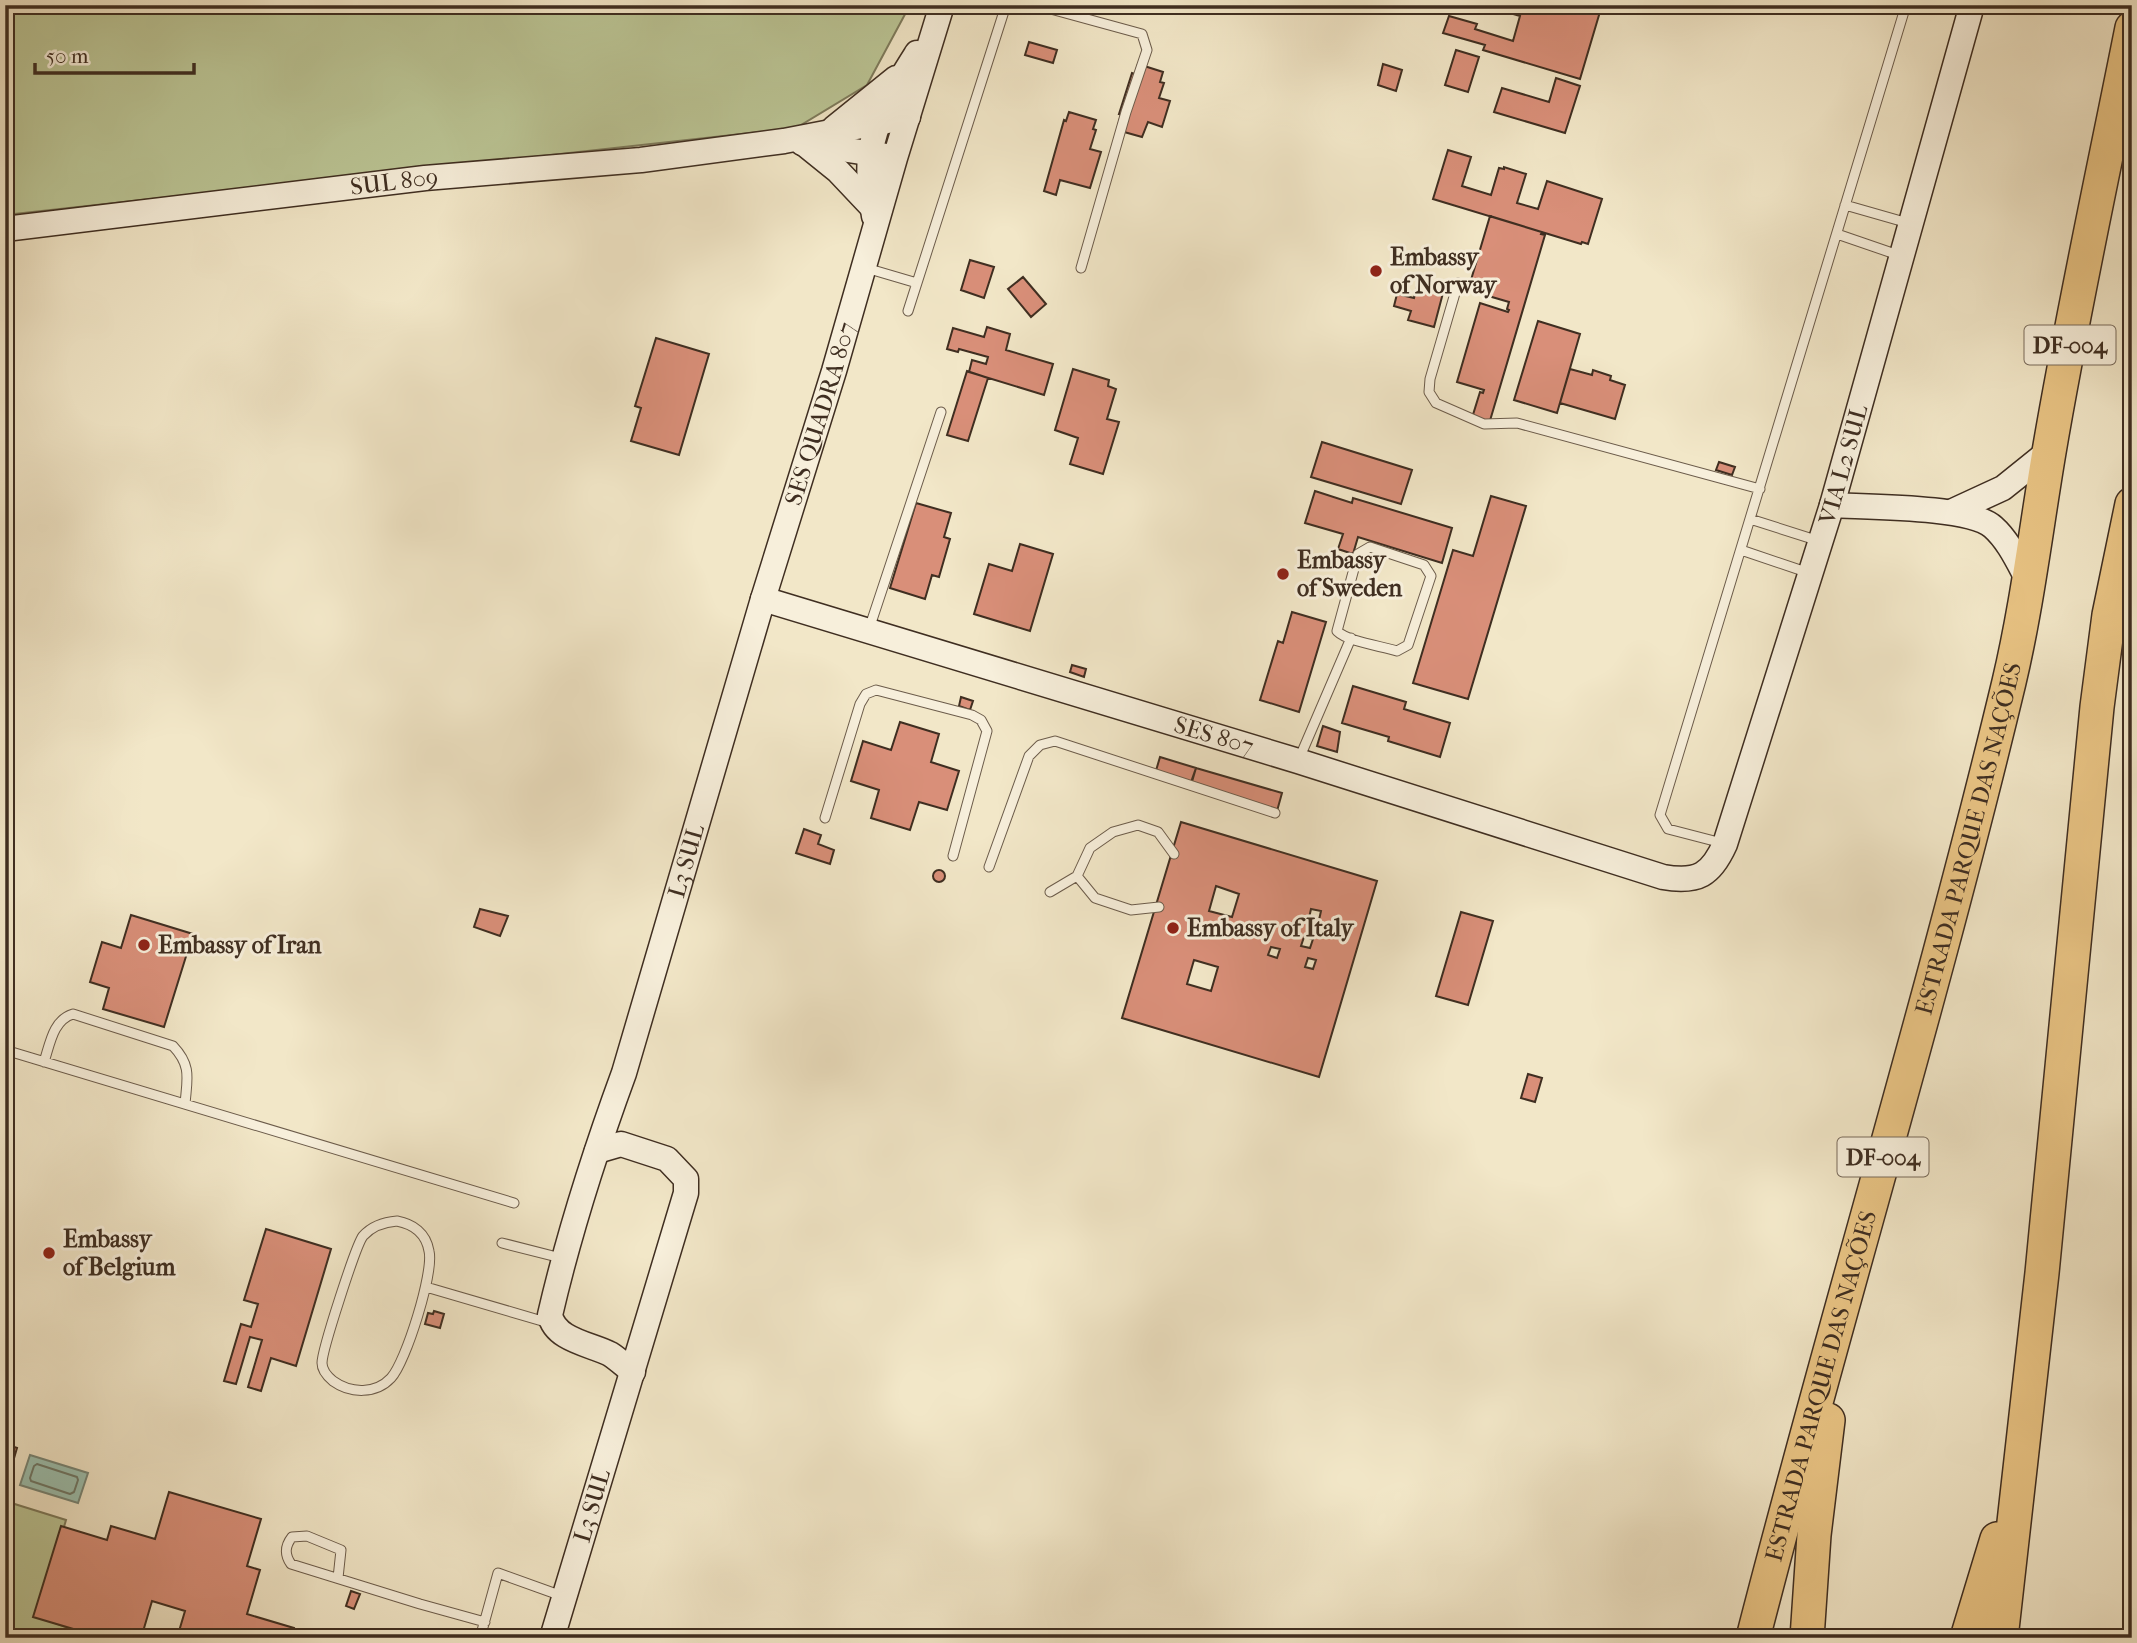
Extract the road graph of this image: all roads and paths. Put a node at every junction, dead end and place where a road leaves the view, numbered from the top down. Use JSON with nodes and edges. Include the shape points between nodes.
{"nodes":[{"id":1,"x":1006,"y":5,"type":"edge"},
{"id":2,"x":1036,"y":5,"type":"edge"},
{"id":3,"x":1906,"y":5,"type":"edge"},
{"id":4,"x":1972,"y":5,"type":"edge"},
{"id":5,"x":940,"y":14,"type":"edge"},
{"id":6,"x":2132,"y":28,"type":"edge"},
{"id":7,"x":913,"y":60,"type":"junction"},
{"id":8,"x":908,"y":117,"type":"junction"},
{"id":9,"x":880,"y":122,"type":"junction"},
{"id":10,"x":829,"y":132,"type":"junction"},
{"id":11,"x":793,"y":142,"type":"junction"},
{"id":12,"x":871,"y":154,"type":"junction"},
{"id":13,"x":895,"y":158,"type":"junction"},
{"id":14,"x":1846,"y":205,"type":"junction"},
{"id":15,"x":874,"y":217,"type":"junction"},
{"id":16,"x":1911,"y":224,"type":"junction"},
{"id":17,"x":5,"y":229,"type":"edge"},
{"id":18,"x":1837,"y":234,"type":"junction"},
{"id":19,"x":1902,"y":256,"type":"junction"},
{"id":20,"x":864,"y":267,"type":"junction"},
{"id":21,"x":1081,"y":268,"type":"dead end"},
{"id":22,"x":917,"y":283,"type":"junction"},
{"id":23,"x":1458,"y":283,"type":"dead end"},
{"id":24,"x":908,"y":311,"type":"dead end"},
{"id":25,"x":941,"y":412,"type":"dead end"},
{"id":26,"x":2049,"y":451,"type":"junction"},
{"id":27,"x":1760,"y":489,"type":"junction"},
{"id":28,"x":2132,"y":504,"type":"edge"},
{"id":29,"x":1832,"y":505,"type":"junction"},
{"id":30,"x":1950,"y":513,"type":"junction"},
{"id":31,"x":1750,"y":520,"type":"junction"},
{"id":32,"x":1821,"y":541,"type":"junction"},
{"id":33,"x":1741,"y":550,"type":"junction"},
{"id":34,"x":1810,"y":573,"type":"junction"},
{"id":35,"x":2029,"y":582,"type":"junction"},
{"id":36,"x":763,"y":599,"type":"junction"},
{"id":37,"x":868,"y":631,"type":"junction"},
{"id":38,"x":1351,"y":638,"type":"junction"},
{"id":39,"x":1298,"y":761,"type":"junction"},
{"id":40,"x":1275,"y":814,"type":"dead end"},
{"id":41,"x":825,"y":818,"type":"dead end"},
{"id":42,"x":1725,"y":844,"type":"junction"},
{"id":43,"x":1174,"y":854,"type":"dead end"},
{"id":44,"x":953,"y":856,"type":"dead end"},
{"id":45,"x":989,"y":867,"type":"dead end"},
{"id":46,"x":1077,"y":876,"type":"junction"},
{"id":47,"x":1663,"y":877,"type":"joint"},
{"id":48,"x":1050,"y":891,"type":"dead end"},
{"id":49,"x":1158,"y":906,"type":"dead end"},
{"id":50,"x":5,"y":1050,"type":"edge"},
{"id":51,"x":44,"y":1062,"type":"junction"},
{"id":52,"x":186,"y":1104,"type":"junction"},
{"id":53,"x":605,"y":1124,"type":"junction"},
{"id":54,"x":621,"y":1144,"type":"junction"},
{"id":55,"x":597,"y":1151,"type":"junction"},
{"id":56,"x":514,"y":1203,"type":"dead end"},
{"id":57,"x":502,"y":1243,"type":"dead end"},
{"id":58,"x":563,"y":1258,"type":"junction"},
{"id":59,"x":426,"y":1287,"type":"junction"},
{"id":60,"x":1844,"y":1299,"type":"junction"},
{"id":61,"x":552,"y":1324,"type":"junction"},
{"id":62,"x":636,"y":1362,"type":"junction"},
{"id":63,"x":2021,"y":1459,"type":"junction"},
{"id":64,"x":338,"y":1578,"type":"junction"},
{"id":65,"x":564,"y":1597,"type":"junction"},
{"id":66,"x":485,"y":1622,"type":"junction"},
{"id":67,"x":480,"y":1638,"type":"edge"},
{"id":68,"x":552,"y":1638,"type":"edge"},
{"id":69,"x":1753,"y":1638,"type":"edge"},
{"id":70,"x":1807,"y":1638,"type":"edge"},
{"id":71,"x":1967,"y":1638,"type":"edge"},
{"id":72,"x":2001,"y":1638,"type":"edge"}],
"edges":[{"from":1,"to":22,"type":"lane"},
{"from":2,"to":21,"type":"lane","via":[[1142,34],[1146,43]]},
{"from":3,"to":14,"type":"lane"},
{"from":4,"to":16,"type":"street","name":"VIA L2 SUL"},
{"from":5,"to":7,"type":"street","name":"SES QUADRA 807"},
{"from":5,"to":8,"type":"street","name":"SES QUADRA 807"},
{"from":6,"to":26,"type":"highway","name":"ESTRADA PARQUE DAS NAÇÕES","number":"DF-004"},
{"from":7,"to":9,"type":"street","name":"SES QUADRA 807"},
{"from":7,"to":10,"type":"street"},
{"from":8,"to":9,"type":"street","name":"SUL 809"},
{"from":8,"to":13,"type":"street","name":"SES QUADRA 807"},
{"from":9,"to":10,"type":"street","name":"SUL 809"},
{"from":9,"to":12,"type":"street","name":"SES QUADRA 807"},
{"from":10,"to":11,"type":"street","name":"SUL 809"},
{"from":11,"to":12,"type":"street","name":"SUL 809"},
{"from":11,"to":15,"type":"street","via":[[838,171]]},
{"from":11,"to":17,"type":"street","name":"SUL 809","via":[[425,178]]},
{"from":12,"to":13,"type":"street","name":"SUL 809"},
{"from":12,"to":15,"type":"street","name":"SES QUADRA 807"},
{"from":13,"to":15,"type":"street","name":"SES QUADRA 807"},
{"from":14,"to":16,"type":"lane"},
{"from":14,"to":18,"type":"lane"},
{"from":15,"to":20,"type":"street","name":"SES QUADRA 807"},
{"from":16,"to":19,"type":"street","name":"VIA L2 SUL"},
{"from":18,"to":19,"type":"lane"},
{"from":18,"to":27,"type":"lane"},
{"from":19,"to":29,"type":"street","name":"VIA L2 SUL"},
{"from":20,"to":22,"type":"lane"},
{"from":20,"to":36,"type":"street","name":"SES QUADRA 807"},
{"from":22,"to":24,"type":"lane"},
{"from":23,"to":27,"type":"lane","via":[[1430,379],[1429,392],[1436,403],[1484,424],[1517,423]]},
{"from":25,"to":37,"type":"lane"},
{"from":26,"to":30,"type":"street","via":[[2003,488]]},
{"from":26,"to":35,"type":"highway","name":"ESTRADA PARQUE DAS NAÇÕES","number":"DF-004"},
{"from":27,"to":31,"type":"lane"},
{"from":28,"to":63,"type":"highway","via":[[2109,615],[2097,707]]},
{"from":29,"to":30,"type":"street"},
{"from":29,"to":32,"type":"street","name":"VIA L2 SUL"},
{"from":30,"to":35,"type":"street","via":[[1976,516],[1995,528]]},
{"from":31,"to":32,"type":"lane"},
{"from":31,"to":33,"type":"lane"},
{"from":32,"to":34,"type":"street","name":"VIA L2 SUL"},
{"from":33,"to":34,"type":"lane"},
{"from":33,"to":42,"type":"lane","via":[[1660,815],[1668,829]]},
{"from":34,"to":42,"type":"street","name":"VIA L2 SUL"},
{"from":35,"to":60,"type":"highway","name":"ESTRADA PARQUE DAS NAÇÕES","number":"DF-004","via":[[1961,877]]},
{"from":36,"to":37,"type":"street","name":"SES 807"},
{"from":36,"to":53,"type":"street","name":"L3 SUL"},
{"from":37,"to":39,"type":"street","name":"SES 807"},
{"from":38,"to":38,"type":"lane","via":[[1340,634],[1337,626],[1358,554],[1370,547],[1429,569],[1431,576],[1408,645],[1397,651]]},
{"from":38,"to":39,"type":"lane"},
{"from":39,"to":47,"type":"street","name":"SES 807"},
{"from":40,"to":45,"type":"lane","via":[[1055,741],[1041,745],[1029,756]]},
{"from":41,"to":44,"type":"lane","via":[[866,694],[876,690],[972,715],[986,731]]},
{"from":42,"to":47,"type":"street","name":"VIA L2 SUL","via":[[1718,859],[1700,876]]},
{"from":43,"to":46,"type":"lane","via":[[1158,832],[1138,825],[1113,832],[1090,848]]},
{"from":46,"to":48,"type":"lane"},
{"from":46,"to":49,"type":"lane","via":[[1095,898],[1131,910]]},
{"from":50,"to":51,"type":"lane"},
{"from":51,"to":52,"type":"lane"},
{"from":51,"to":52,"type":"lane","via":[[57,1024],[73,1014],[173,1046],[184,1058],[188,1073]]},
{"from":52,"to":56,"type":"lane"},
{"from":53,"to":54,"type":"street"},
{"from":53,"to":55,"type":"street","name":"L3 SUL"},
{"from":54,"to":55,"type":"street"},
{"from":54,"to":62,"type":"street","name":"L3 SUL","via":[[667,1159],[686,1179],[686,1193]]},
{"from":55,"to":58,"type":"street","name":"L3 SUL"},
{"from":57,"to":58,"type":"lane"},
{"from":58,"to":61,"type":"street","name":"L3 SUL"},
{"from":59,"to":59,"type":"lane","via":[[394,1375],[378,1387],[355,1390],[327,1376],[322,1362],[362,1237],[385,1222],[409,1223],[418,1229],[429,1251]]},
{"from":59,"to":61,"type":"lane"},
{"from":60,"to":69,"type":"highway","name":"ESTRADA PARQUE DAS NAÇÕES","number":"DF-004"},
{"from":60,"to":70,"type":"highway","via":[[1814,1535]]},
{"from":61,"to":62,"type":"street","via":[[559,1333]]},
{"from":62,"to":65,"type":"street","name":"L3 SUL"},
{"from":63,"to":71,"type":"highway"},
{"from":63,"to":72,"type":"highway"},
{"from":64,"to":64,"type":"lane","via":[[341,1550],[307,1536],[292,1536],[286,1548],[292,1564]]},
{"from":64,"to":66,"type":"lane"},
{"from":65,"to":66,"type":"lane","via":[[498,1573]]},
{"from":65,"to":68,"type":"street","name":"L3 SUL"},
{"from":66,"to":67,"type":"lane"}]}
